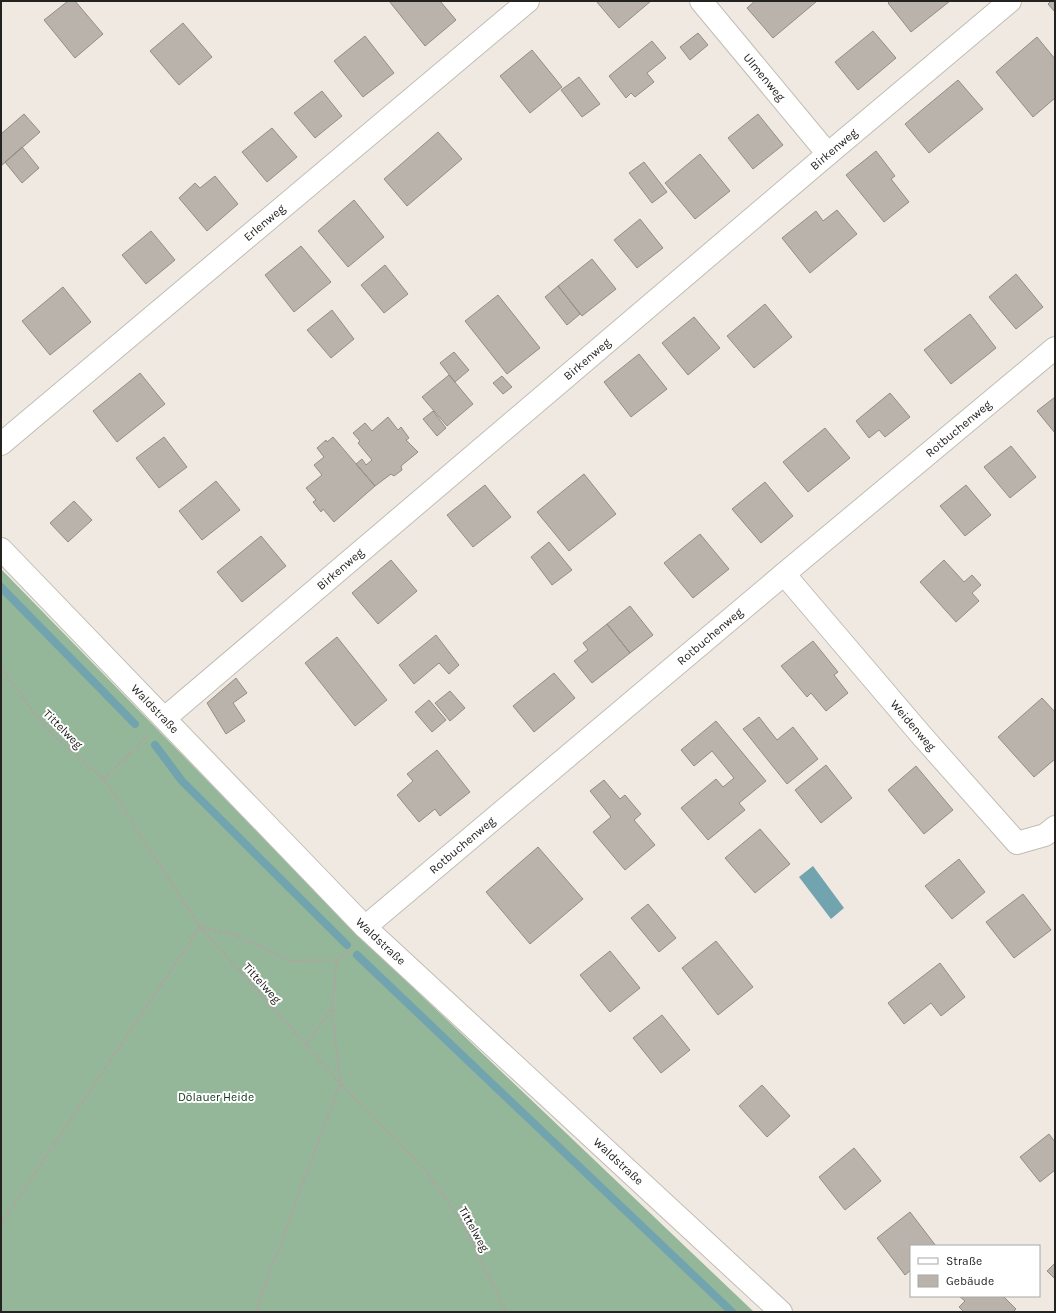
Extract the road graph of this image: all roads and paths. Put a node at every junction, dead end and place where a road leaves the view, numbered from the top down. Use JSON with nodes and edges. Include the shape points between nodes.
{"nodes":[{"id":1,"x":528,"y":1,"type":"edge"},
{"id":2,"x":700,"y":1,"type":"edge"},
{"id":3,"x":1010,"y":1,"type":"edge"},
{"id":4,"x":828,"y":154,"type":"junction"},
{"id":5,"x":1055,"y":348,"type":"edge"},
{"id":6,"x":1,"y":444,"type":"edge"},
{"id":7,"x":1,"y":549,"type":"edge"},
{"id":8,"x":784,"y":574,"type":"junction"},
{"id":9,"x":1,"y":666,"type":"edge"},
{"id":10,"x":165,"y":718,"type":"junction"},
{"id":11,"x":104,"y":779,"type":"junction"},
{"id":12,"x":1055,"y":827,"type":"edge"},
{"id":13,"x":200,"y":927,"type":"junction"},
{"id":14,"x":365,"y":927,"type":"junction"},
{"id":15,"x":337,"y":960,"type":"junction"},
{"id":16,"x":332,"y":1008,"type":"junction"},
{"id":17,"x":306,"y":1045,"type":"junction"},
{"id":18,"x":340,"y":1083,"type":"junction"},
{"id":19,"x":1,"y":1223,"type":"edge"},
{"id":20,"x":257,"y":1312,"type":"edge"},
{"id":21,"x":506,"y":1312,"type":"edge"},
{"id":22,"x":781,"y":1312,"type":"edge"}],
"edges":[{"from":1,"to":6,"type":"street","name":"Erlenweg"},
{"from":2,"to":4,"type":"street","name":"Ulmenweg"},
{"from":3,"to":4,"type":"street","name":"Birkenweg"},
{"from":4,"to":10,"type":"street","name":"Birkenweg"},
{"from":5,"to":8,"type":"street","name":"Rotbuchenweg"},
{"from":7,"to":10,"type":"street","name":"Waldstraße"},
{"from":8,"to":12,"type":"street","name":"Weidenweg","via":[[1017,843],[1045,835]]},
{"from":8,"to":14,"type":"street","name":"Rotbuchenweg"},
{"from":9,"to":11,"type":"path","name":"Tittelweg","via":[[53,735]]},
{"from":10,"to":11,"type":"path"},
{"from":10,"to":14,"type":"street","name":"Waldstraße"},
{"from":11,"to":13,"type":"path","name":"Tittelweg"},
{"from":13,"to":15,"type":"path","via":[[233,934],[290,962]]},
{"from":13,"to":17,"type":"path","name":"Tittelweg"},
{"from":13,"to":19,"type":"path"},
{"from":14,"to":15,"type":"path","via":[[356,944]]},
{"from":14,"to":22,"type":"street","name":"Waldstraße"},
{"from":15,"to":16,"type":"path"},
{"from":16,"to":17,"type":"path"},
{"from":16,"to":18,"type":"path"},
{"from":17,"to":18,"type":"path","name":"Tittelweg"},
{"from":18,"to":20,"type":"path"},
{"from":18,"to":21,"type":"path","name":"Tittelweg","via":[[426,1171],[466,1227]]}]}
